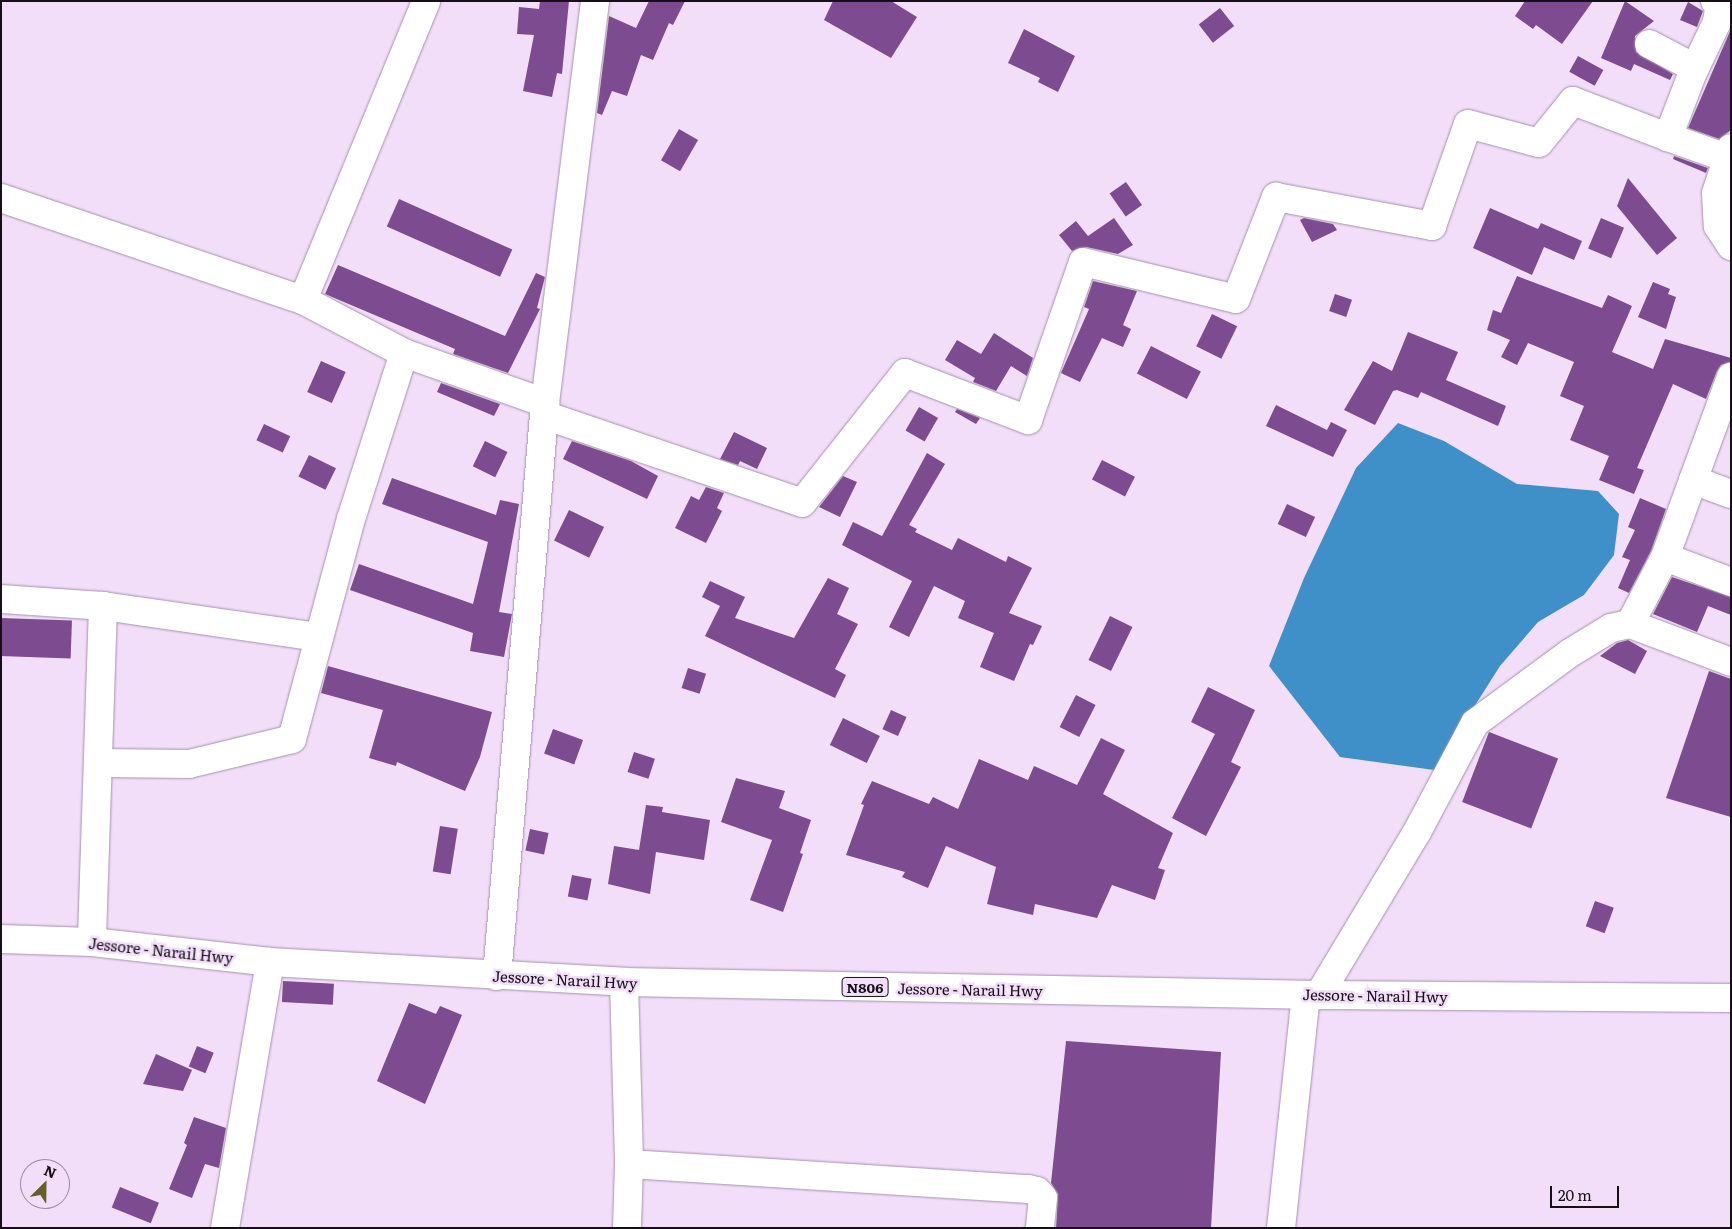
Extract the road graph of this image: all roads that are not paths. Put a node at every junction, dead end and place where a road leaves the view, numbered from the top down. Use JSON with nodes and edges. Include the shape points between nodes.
{"nodes":[{"id":1,"x":426,"y":1,"type":"edge"},
{"id":2,"x":595,"y":1,"type":"edge"},
{"id":3,"x":1716,"y":1,"type":"edge"},
{"id":4,"x":1649,"y":44,"type":"dead end"},
{"id":5,"x":1695,"y":68,"type":"junction"},
{"id":6,"x":1668,"y":137,"type":"junction"},
{"id":7,"x":1728,"y":153,"type":"edge"},
{"id":8,"x":1,"y":198,"type":"edge"},
{"id":9,"x":1731,"y":246,"type":"edge"},
{"id":10,"x":303,"y":300,"type":"junction"},
{"id":11,"x":404,"y":353,"type":"junction"},
{"id":12,"x":1731,"y":377,"type":"edge"},
{"id":13,"x":547,"y":410,"type":"junction"},
{"id":14,"x":1693,"y":480,"type":"junction"},
{"id":15,"x":1731,"y":494,"type":"edge"},
{"id":16,"x":1666,"y":557,"type":"junction"},
{"id":17,"x":1731,"y":582,"type":"edge"},
{"id":18,"x":1,"y":599,"type":"edge"},
{"id":19,"x":103,"y":606,"type":"junction"},
{"id":20,"x":1630,"y":624,"type":"junction"},
{"id":21,"x":319,"y":637,"type":"junction"},
{"id":22,"x":1731,"y":662,"type":"edge"},
{"id":23,"x":100,"y":763,"type":"junction"},
{"id":24,"x":1,"y":939,"type":"edge"},
{"id":25,"x":92,"y":942,"type":"junction"},
{"id":26,"x":270,"y":962,"type":"junction"},
{"id":27,"x":497,"y":976,"type":"junction"},
{"id":28,"x":624,"y":982,"type":"junction"},
{"id":29,"x":1313,"y":995,"type":"junction"},
{"id":30,"x":1731,"y":998,"type":"edge"},
{"id":31,"x":629,"y":1164,"type":"junction"},
{"id":32,"x":225,"y":1228,"type":"edge"},
{"id":33,"x":628,"y":1228,"type":"edge"},
{"id":34,"x":1040,"y":1228,"type":"edge"},
{"id":35,"x":1281,"y":1228,"type":"edge"}],
"edges":[{"from":1,"to":10,"type":"main road"},
{"from":2,"to":13,"type":"main road"},
{"from":3,"to":5,"type":"main road","via":[[1720,3],[1717,22]]},
{"from":4,"to":5,"type":"main road"},
{"from":5,"to":6,"type":"main road"},
{"from":6,"to":7,"type":"main road"},
{"from":6,"to":13,"type":"main road","via":[[1573,101],[1539,143],[1468,124],[1432,226],[1276,197],[1236,299],[1083,262],[1028,420],[905,373],[802,503]]},
{"from":7,"to":9,"type":"main road","via":[[1716,192],[1718,226]]},
{"from":8,"to":10,"type":"main road"},
{"from":10,"to":11,"type":"main road"},
{"from":11,"to":13,"type":"main road"},
{"from":11,"to":21,"type":"main road","via":[[351,519]]},
{"from":12,"to":14,"type":"main road"},
{"from":13,"to":27,"type":"main road"},
{"from":14,"to":15,"type":"main road"},
{"from":14,"to":16,"type":"main road"},
{"from":16,"to":17,"type":"main road"},
{"from":16,"to":20,"type":"main road"},
{"from":18,"to":19,"type":"main road"},
{"from":19,"to":21,"type":"main road"},
{"from":19,"to":23,"type":"main road"},
{"from":20,"to":22,"type":"main road"},
{"from":20,"to":29,"type":"main road","via":[[1611,628],[1570,653],[1475,723],[1417,832]]},
{"from":21,"to":23,"type":"main road","via":[[292,739],[189,764]]},
{"from":23,"to":25,"type":"main road"},
{"from":24,"to":25,"type":"main road","name":"Jessore - Narail Hwy","number":"N806"},
{"from":25,"to":26,"type":"main road","name":"Jessore - Narail Hwy","number":"N806"},
{"from":26,"to":27,"type":"main road","name":"Jessore - Narail Hwy","number":"N806"},
{"from":26,"to":32,"type":"main road"},
{"from":27,"to":28,"type":"main road","name":"Jessore - Narail Hwy","number":"N806"},
{"from":28,"to":29,"type":"main road","name":"Jessore - Narail Hwy","number":"N806"},
{"from":28,"to":31,"type":"main road"},
{"from":29,"to":30,"type":"main road","name":"Jessore - Narail Hwy","number":"N806"},
{"from":29,"to":35,"type":"main road"},
{"from":31,"to":33,"type":"main road"},
{"from":31,"to":34,"type":"main road","via":[[1028,1189],[1037,1191],[1043,1198]]}]}
